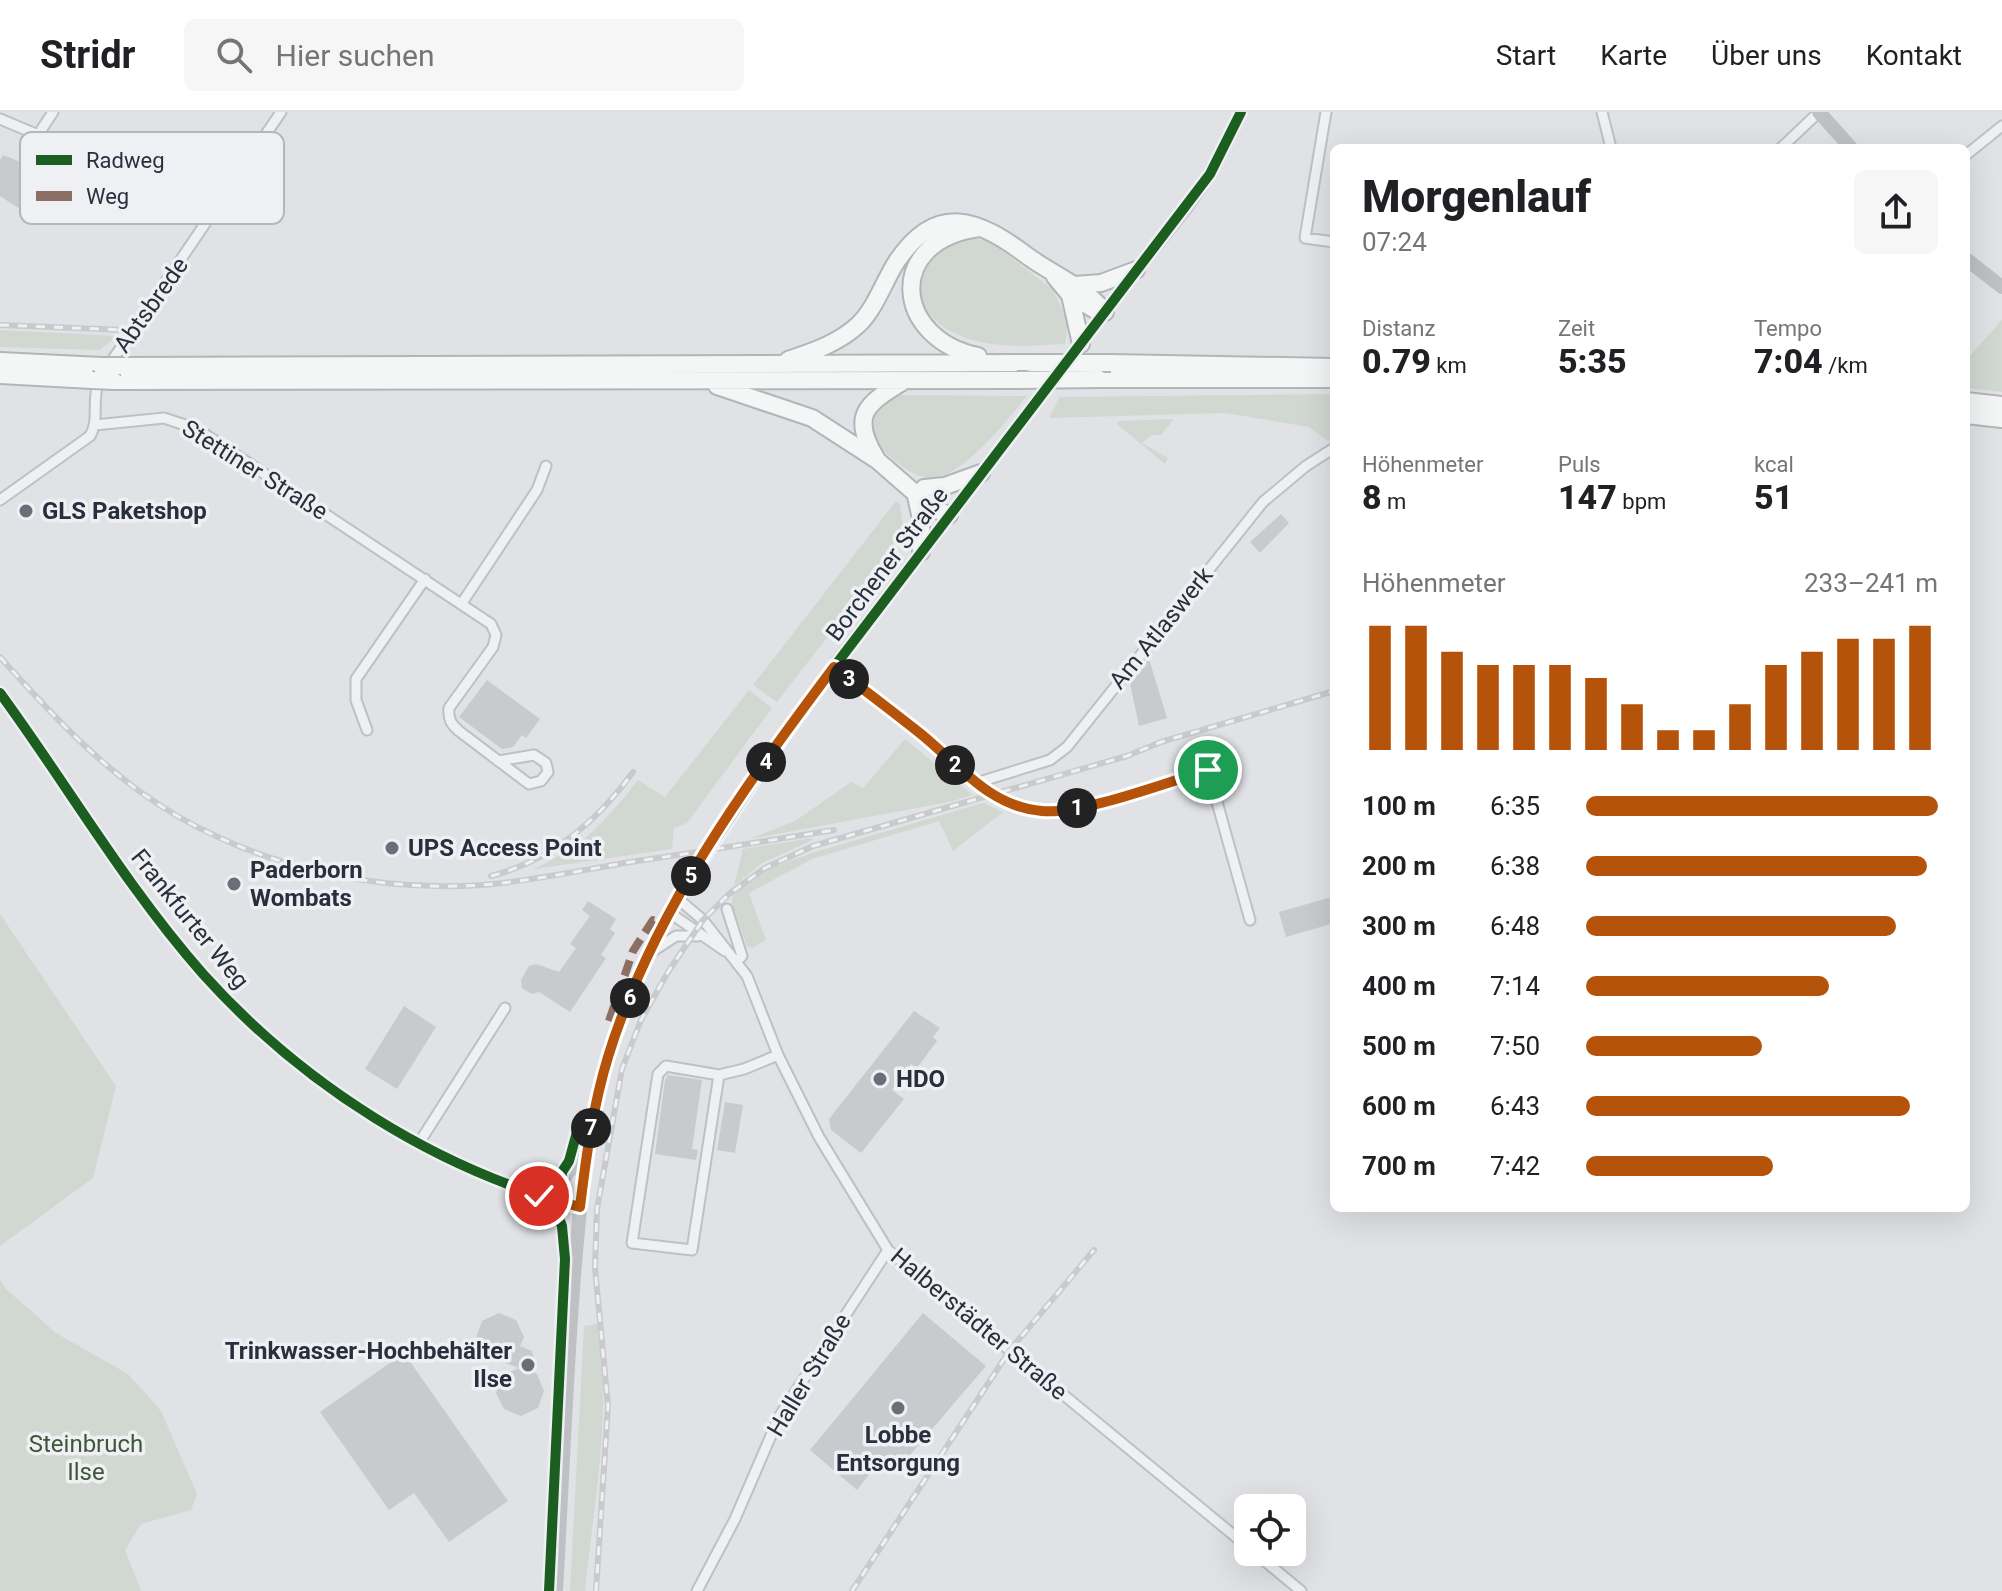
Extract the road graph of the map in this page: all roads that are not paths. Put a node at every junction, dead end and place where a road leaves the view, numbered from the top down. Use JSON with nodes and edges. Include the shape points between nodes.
{"nodes":[{"id":1,"x":53,"y":112,"type":"edge"},
{"id":2,"x":281,"y":112,"type":"edge"},
{"id":3,"x":1241,"y":112,"type":"edge"},
{"id":4,"x":1326,"y":112,"type":"edge"},
{"id":5,"x":1602,"y":112,"type":"edge"},
{"id":6,"x":1819,"y":112,"type":"edge"},
{"id":7,"x":0,"y":119,"type":"edge"},
{"id":8,"x":2002,"y":126,"type":"edge"},
{"id":9,"x":31,"y":132,"type":"edge"},
{"id":10,"x":40,"y":132,"type":"edge"},
{"id":11,"x":268,"y":132,"type":"edge"},
{"id":12,"x":1610,"y":144,"type":"edge"},
{"id":13,"x":1785,"y":144,"type":"edge"},
{"id":14,"x":1847,"y":144,"type":"edge"},
{"id":15,"x":1970,"y":152,"type":"edge"},
{"id":16,"x":207,"y":224,"type":"edge"},
{"id":17,"x":982,"y":228,"type":"junction"},
{"id":18,"x":1330,"y":241,"type":"edge"},
{"id":19,"x":1970,"y":262,"type":"edge"},
{"id":20,"x":1136,"y":270,"type":"junction"},
{"id":21,"x":2002,"y":287,"type":"edge"},
{"id":22,"x":1073,"y":290,"type":"junction"},
{"id":23,"x":1105,"y":312,"type":"junction"},
{"id":24,"x":1081,"y":344,"type":"junction"},
{"id":25,"x":0,"y":361,"type":"edge"},
{"id":26,"x":1031,"y":363,"type":"junction"},
{"id":27,"x":776,"y":364,"type":"junction"},
{"id":28,"x":1330,"y":367,"type":"edge"},
{"id":29,"x":97,"y":373,"type":"junction"},
{"id":30,"x":118,"y":373,"type":"junction"},
{"id":31,"x":0,"y":375,"type":"edge"},
{"id":32,"x":1330,"y":379,"type":"edge"},
{"id":33,"x":695,"y":380,"type":"junction"},
{"id":34,"x":907,"y":380,"type":"junction"},
{"id":35,"x":1970,"y":401,"type":"edge"},
{"id":36,"x":2002,"y":405,"type":"edge"},
{"id":37,"x":1970,"y":415,"type":"edge"},
{"id":38,"x":2002,"y":419,"type":"edge"},
{"id":39,"x":95,"y":425,"type":"junction"},
{"id":40,"x":1330,"y":451,"type":"edge"},
{"id":41,"x":877,"y":460,"type":"junction"},
{"id":42,"x":546,"y":466,"type":"dead end"},
{"id":43,"x":981,"y":473,"type":"junction"},
{"id":44,"x":915,"y":489,"type":"junction"},
{"id":45,"x":0,"y":500,"type":"edge"},
{"id":46,"x":949,"y":515,"type":"junction"},
{"id":47,"x":921,"y":552,"type":"junction"},
{"id":48,"x":425,"y":579,"type":"junction"},
{"id":49,"x":462,"y":603,"type":"junction"},
{"id":50,"x":834,"y":667,"type":"junction"},
{"id":51,"x":0,"y":693,"type":"edge"},
{"id":52,"x":367,"y":730,"type":"dead end"},
{"id":53,"x":498,"y":761,"type":"junction"},
{"id":54,"x":976,"y":783,"type":"junction"},
{"id":55,"x":677,"y":898,"type":"junction"},
{"id":56,"x":727,"y":909,"type":"dead end"},
{"id":57,"x":670,"y":913,"type":"junction"},
{"id":58,"x":1250,"y":920,"type":"dead end"},
{"id":59,"x":701,"y":936,"type":"junction"},
{"id":60,"x":648,"y":954,"type":"junction"},
{"id":61,"x":734,"y":958,"type":"junction"},
{"id":62,"x":505,"y":1008,"type":"dead end"},
{"id":63,"x":778,"y":1055,"type":"junction"},
{"id":64,"x":719,"y":1075,"type":"junction"},
{"id":65,"x":419,"y":1143,"type":"junction"},
{"id":66,"x":588,"y":1149,"type":"junction"},
{"id":67,"x":522,"y":1189,"type":"junction"},
{"id":68,"x":542,"y":1190,"type":"junction"},
{"id":69,"x":580,"y":1202,"type":"junction"},
{"id":70,"x":888,"y":1250,"type":"junction"},
{"id":71,"x":1234,"y":1541,"type":"edge"},
{"id":72,"x":1271,"y":1566,"type":"edge"},
{"id":73,"x":556,"y":1591,"type":"edge"},
{"id":74,"x":697,"y":1591,"type":"edge"},
{"id":75,"x":1301,"y":1591,"type":"edge"}],
"edges":[{"from":1,"to":10,"type":"street"},
{"from":2,"to":11,"type":"street","name":"Abtsbrede"},
{"from":3,"to":20,"type":"main road","name":"Borchener Straße","via":[[1210,174]]},
{"from":4,"to":18,"type":"street","via":[[1305,238]]},
{"from":5,"to":12,"type":"street"},
{"from":6,"to":13,"type":"street"},
{"from":6,"to":14,"type":"main road"},
{"from":7,"to":9,"type":"street"},
{"from":8,"to":15,"type":"street"},
{"from":16,"to":39,"type":"street","name":"Abtsbrede","via":[[97,382]]},
{"from":17,"to":22,"type":"highway","via":[[1004,238]]},
{"from":17,"to":26,"type":"highway","via":[[949,234],[921,255],[912,280],[915,308],[932,334],[955,351]]},
{"from":17,"to":27,"type":"highway","via":[[957,220],[926,230],[897,261],[860,323],[838,341]]},
{"from":19,"to":21,"type":"main road"},
{"from":20,"to":22,"type":"highway"},
{"from":20,"to":23,"type":"main road","name":"Borchener Straße"},
{"from":22,"to":23,"type":"highway"},
{"from":22,"to":24,"type":"highway"},
{"from":23,"to":24,"type":"main road","name":"Borchener Straße"},
{"from":24,"to":43,"type":"main road","name":"Borchener Straße"},
{"from":25,"to":29,"type":"highway"},
{"from":26,"to":27,"type":"highway"},
{"from":26,"to":28,"type":"highway","bridge":true},
{"from":27,"to":30,"type":"highway"},
{"from":29,"to":30,"type":"highway","bridge":true},
{"from":29,"to":31,"type":"highway"},
{"from":30,"to":33,"type":"highway"},
{"from":32,"to":34,"type":"highway","bridge":true},
{"from":33,"to":34,"type":"highway"},
{"from":33,"to":41,"type":"highway","via":[[812,418]]},
{"from":34,"to":41,"type":"highway","via":[[864,411],[863,433]]},
{"from":35,"to":36,"type":"highway"},
{"from":37,"to":38,"type":"highway"},
{"from":39,"to":45,"type":"street","via":[[84,441]]},
{"from":39,"to":48,"type":"street","name":"Stettiner Straße","via":[[164,418],[197,429]]},
{"from":40,"to":54,"type":"street","name":"Am Atlaswerk","via":[[1263,502],[1059,755]]},
{"from":41,"to":44,"type":"highway"},
{"from":42,"to":49,"type":"street","via":[[537,490]]},
{"from":43,"to":44,"type":"highway","via":[[945,486]]},
{"from":43,"to":46,"type":"main road","name":"Borchener Straße"},
{"from":44,"to":46,"type":"highway","via":[[944,504]]},
{"from":44,"to":47,"type":"highway"},
{"from":46,"to":47,"type":"main road","name":"Borchener Straße"},
{"from":47,"to":50,"type":"main road","name":"Borchener Straße"},
{"from":48,"to":49,"type":"street","name":"Stettiner Straße"},
{"from":48,"to":52,"type":"street","via":[[356,679],[356,700]]},
{"from":49,"to":53,"type":"street","name":"Stettiner Straße","via":[[491,624],[496,635],[448,717],[452,726]]},
{"from":50,"to":54,"type":"street"},
{"from":50,"to":55,"type":"main road","name":"Borchener Straße"},
{"from":51,"to":65,"type":"main road","name":"Frankfurter Weg","via":[[156,915],[203,973],[264,1035],[328,1086]]},
{"from":53,"to":53,"type":"street","name":"Stettiner Straße","via":[[529,784],[548,772],[546,763],[534,755]]},
{"from":54,"to":58,"type":"street","via":[[1007,804],[1044,812],[1208,770]]},
{"from":55,"to":57,"type":"main road","name":"Borchener Straße"},
{"from":55,"to":61,"type":"street","name":"Halberstädter Straße"},
{"from":56,"to":61,"type":"street","name":"Halberstädter Straße","via":[[742,956]]},
{"from":57,"to":59,"type":"street"},
{"from":57,"to":60,"type":"main road","name":"Borchener Straße"},
{"from":59,"to":60,"type":"street","via":[[676,936]]},
{"from":59,"to":61,"type":"street"},
{"from":60,"to":66,"type":"main road","name":"Borchener Straße","via":[[608,1056]]},
{"from":61,"to":63,"type":"street","name":"Halberstädter Straße","via":[[754,991]]},
{"from":62,"to":65,"type":"street"},
{"from":63,"to":64,"type":"street"},
{"from":63,"to":70,"type":"street","name":"Halberstädter Straße","via":[[834,1164]]},
{"from":64,"to":64,"type":"street","via":[[692,1250],[632,1243],[658,1074],[666,1066]]},
{"from":65,"to":67,"type":"main road","name":"Frankfurter Weg","via":[[478,1174]]},
{"from":66,"to":68,"type":"main road","via":[[566,1175]]},
{"from":66,"to":69,"type":"main road","name":"Borchener Straße"},
{"from":67,"to":68,"type":"main road","name":"Frankfurter Weg"},
{"from":67,"to":69,"type":"main road","name":"Frankfurter Weg"},
{"from":68,"to":69,"type":"main road","name":"Frankfurter Weg"},
{"from":69,"to":73,"type":"main road","name":"Borchener Straße"},
{"from":70,"to":71,"type":"street","name":"Halberstädter Straße"},
{"from":70,"to":74,"type":"street","name":"Haller Straße","via":[[779,1417]]},
{"from":72,"to":75,"type":"street"}]}
